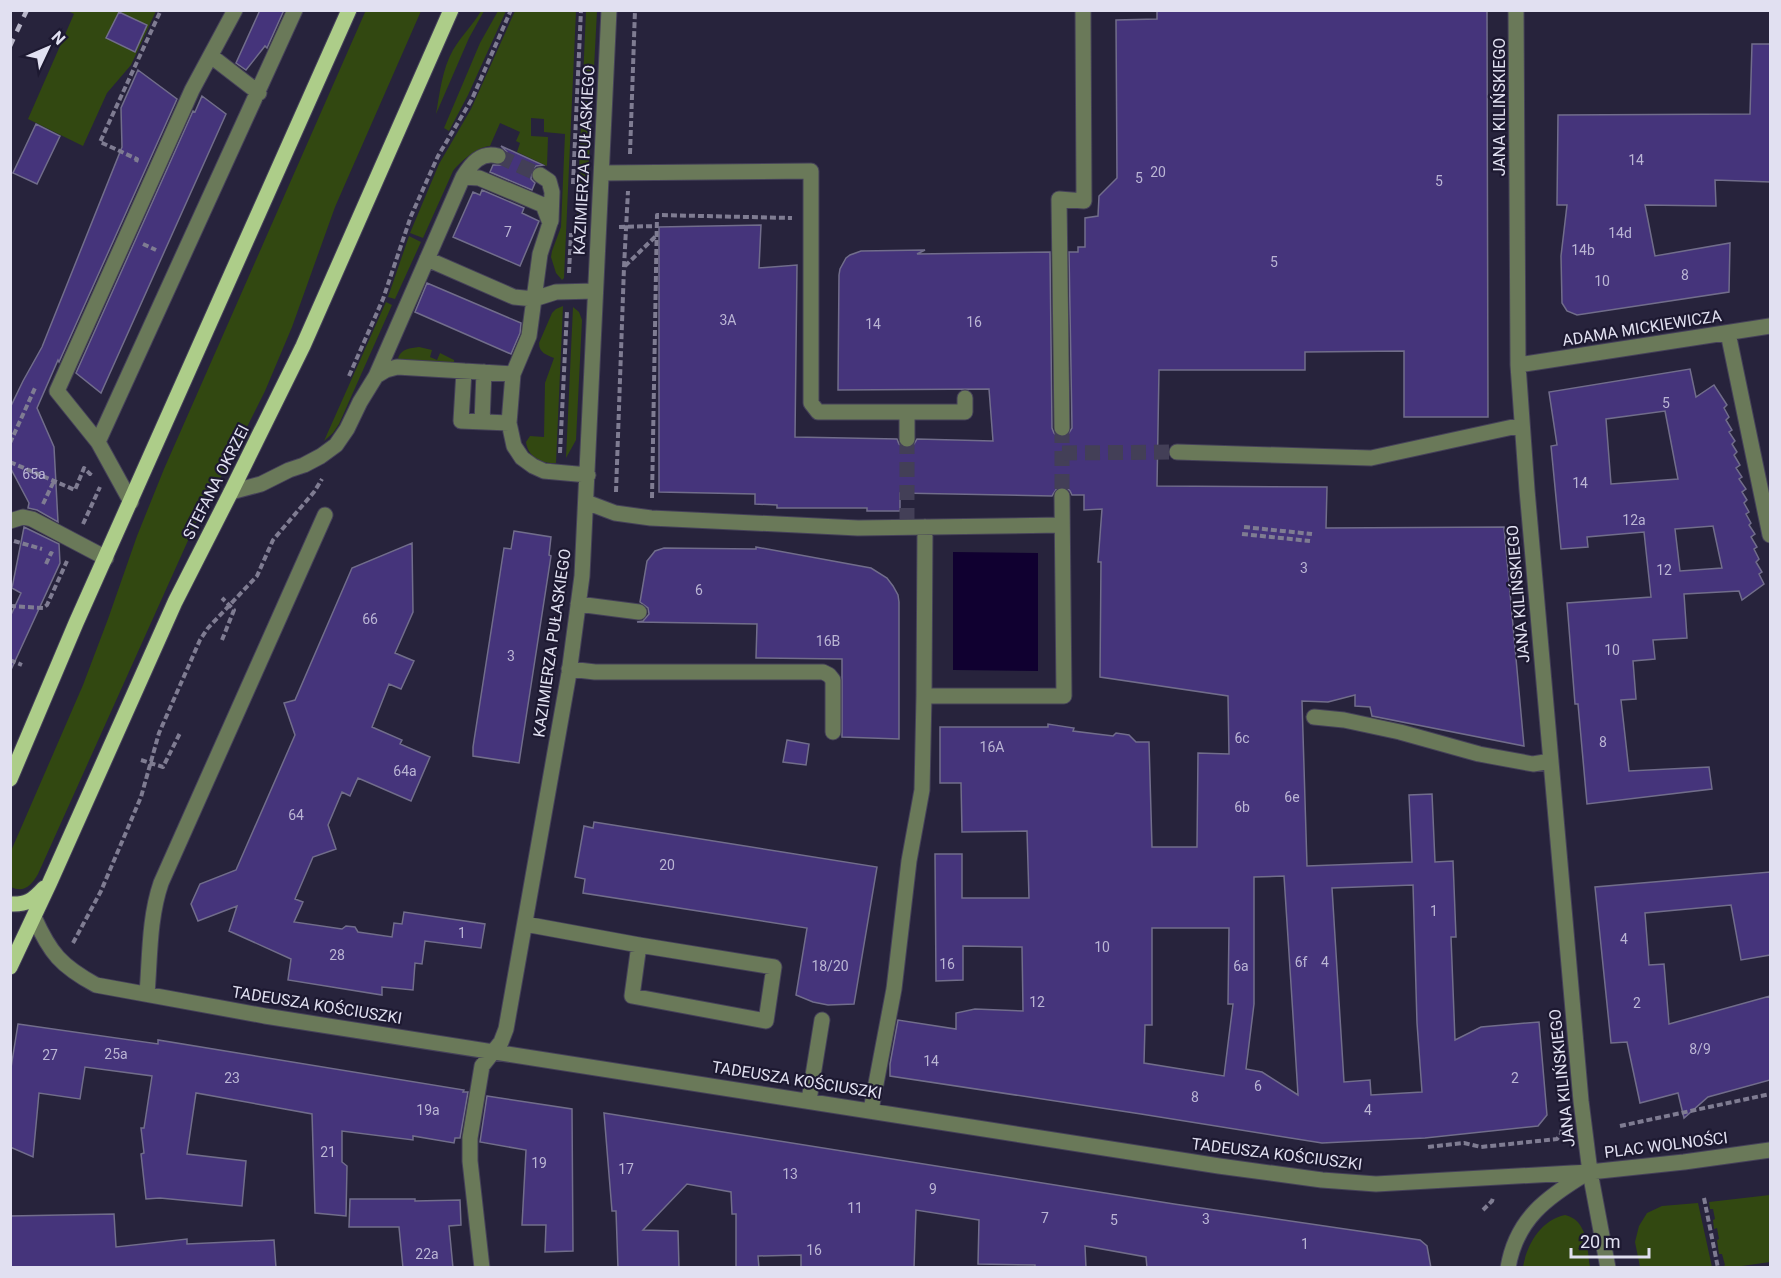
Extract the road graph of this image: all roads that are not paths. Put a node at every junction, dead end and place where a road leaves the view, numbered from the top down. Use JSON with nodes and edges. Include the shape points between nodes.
{"nodes":[{"id":1,"x":235,"y":10,"type":"edge"},
{"id":2,"x":295,"y":10,"type":"edge"},
{"id":3,"x":349,"y":10,"type":"edge"},
{"id":4,"x":451,"y":10,"type":"edge"},
{"id":5,"x":609,"y":10,"type":"edge"},
{"id":6,"x":1083,"y":10,"type":"edge"},
{"id":7,"x":1516,"y":10,"type":"edge"},
{"id":8,"x":211,"y":56,"type":"junction"},
{"id":9,"x":259,"y":93,"type":"junction"},
{"id":10,"x":498,"y":156,"type":"tunnel mouth"},
{"id":11,"x":602,"y":173,"type":"junction"},
{"id":12,"x":540,"y":175,"type":"tunnel mouth"},
{"id":13,"x":463,"y":177,"type":"junction"},
{"id":14,"x":550,"y":223,"type":"junction"},
{"id":15,"x":427,"y":259,"type":"junction"},
{"id":16,"x":595,"y":291,"type":"junction"},
{"id":17,"x":534,"y":298,"type":"junction"},
{"id":18,"x":1770,"y":326,"type":"edge"},
{"id":19,"x":1728,"y":333,"type":"junction"},
{"id":20,"x":1518,"y":365,"type":"junction"},
{"id":21,"x":464,"y":371,"type":"junction"},
{"id":22,"x":484,"y":372,"type":"junction"},
{"id":23,"x":513,"y":374,"type":"junction"},
{"id":24,"x":376,"y":376,"type":"junction"},
{"id":25,"x":965,"y":398,"type":"dead end"},
{"id":26,"x":907,"y":412,"type":"junction"},
{"id":27,"x":482,"y":422,"type":"junction"},
{"id":28,"x":509,"y":423,"type":"junction"},
{"id":29,"x":1522,"y":424,"type":"junction"},
{"id":30,"x":1062,"y":428,"type":"tunnel mouth"},
{"id":31,"x":907,"y":439,"type":"tunnel mouth"},
{"id":32,"x":98,"y":442,"type":"junction"},
{"id":33,"x":1177,"y":452,"type":"tunnel mouth"},
{"id":34,"x":588,"y":475,"type":"junction"},
{"id":35,"x":231,"y":492,"type":"junction"},
{"id":36,"x":1062,"y":496,"type":"tunnel mouth"},
{"id":37,"x":131,"y":502,"type":"junction"},
{"id":38,"x":586,"y":502,"type":"junction"},
{"id":39,"x":325,"y":515,"type":"dead end"},
{"id":40,"x":10,"y":521,"type":"edge"},
{"id":41,"x":1062,"y":525,"type":"junction"},
{"id":42,"x":925,"y":527,"type":"junction"},
{"id":43,"x":1770,"y":536,"type":"edge"},
{"id":44,"x":106,"y":558,"type":"junction"},
{"id":45,"x":578,"y":604,"type":"junction"},
{"id":46,"x":639,"y":612,"type":"dead end"},
{"id":47,"x":569,"y":669,"type":"junction"},
{"id":48,"x":924,"y":696,"type":"junction"},
{"id":49,"x":1314,"y":717,"type":"dead end"},
{"id":50,"x":833,"y":732,"type":"dead end"},
{"id":51,"x":1551,"y":761,"type":"junction"},
{"id":52,"x":10,"y":779,"type":"edge"},
{"id":53,"x":50,"y":882,"type":"junction"},
{"id":54,"x":10,"y":904,"type":"edge"},
{"id":55,"x":34,"y":917,"type":"junction"},
{"id":56,"x":525,"y":924,"type":"junction"},
{"id":57,"x":639,"y":945,"type":"junction"},
{"id":58,"x":10,"y":967,"type":"edge"},
{"id":59,"x":147,"y":994,"type":"junction"},
{"id":60,"x":822,"y":1020,"type":"dead end"},
{"id":61,"x":494,"y":1052,"type":"junction"},
{"id":62,"x":809,"y":1100,"type":"junction"},
{"id":63,"x":872,"y":1110,"type":"junction"},
{"id":64,"x":1770,"y":1150,"type":"edge"},
{"id":65,"x":1590,"y":1172,"type":"junction"},
{"id":66,"x":482,"y":1268,"type":"edge"},
{"id":67,"x":1508,"y":1268,"type":"edge"},
{"id":68,"x":1608,"y":1268,"type":"edge"}],
"edges":[{"from":1,"to":8,"type":"street"},
{"from":2,"to":9,"type":"street"},
{"from":3,"to":37,"type":"main road"},
{"from":4,"to":35,"type":"main road","name":"STEFANA OKRZEI","via":[[303,346]]},
{"from":5,"to":11,"type":"street","name":"KAZIMIERZA PUŁASKIEGO"},
{"from":6,"to":30,"type":"street","via":[[1084,201],[1059,199]]},
{"from":7,"to":20,"type":"street","name":"JANA KILIŃSKIEGO"},
{"from":8,"to":9,"type":"street"},
{"from":8,"to":32,"type":"street","via":[[192,90],[57,391]]},
{"from":9,"to":32,"type":"street"},
{"from":10,"to":13,"type":"street","via":[[481,156]]},
{"from":11,"to":16,"type":"street","name":"KAZIMIERZA PUŁASKIEGO"},
{"from":11,"to":26,"type":"street","via":[[811,171],[811,404],[818,412]]},
{"from":12,"to":14,"type":"street","via":[[549,181],[552,192]]},
{"from":13,"to":14,"type":"street","via":[[479,178],[543,205]]},
{"from":13,"to":15,"type":"street"},
{"from":14,"to":17,"type":"street","via":[[540,254]]},
{"from":15,"to":17,"type":"street","via":[[514,297]]},
{"from":15,"to":24,"type":"street"},
{"from":16,"to":17,"type":"street","via":[[556,292]]},
{"from":16,"to":34,"type":"street","name":"KAZIMIERZA PUŁASKIEGO"},
{"from":17,"to":23,"type":"street","via":[[528,336]]},
{"from":18,"to":19,"type":"street","name":"ADAMA MICKIEWICZA"},
{"from":19,"to":20,"type":"street","name":"ADAMA MICKIEWICZA"},
{"from":19,"to":43,"type":"street"},
{"from":20,"to":29,"type":"street","name":"JANA KILIŃSKIEGO"},
{"from":21,"to":22,"type":"street"},
{"from":21,"to":24,"type":"street","via":[[397,368]]},
{"from":21,"to":27,"type":"street","via":[[461,421]]},
{"from":22,"to":23,"type":"street"},
{"from":22,"to":27,"type":"street"},
{"from":23,"to":28,"type":"street"},
{"from":24,"to":35,"type":"street","via":[[336,445],[304,465]]},
{"from":25,"to":26,"type":"street","via":[[965,412]]},
{"from":26,"to":31,"type":"street"},
{"from":27,"to":28,"type":"street"},
{"from":28,"to":34,"type":"street","via":[[514,446],[533,466],[544,471]]},
{"from":29,"to":33,"type":"street","via":[[1371,458]]},
{"from":29,"to":51,"type":"street","name":"JANA KILIŃSKIEGO"},
{"from":32,"to":37,"type":"street"},
{"from":34,"to":38,"type":"street","name":"KAZIMIERZA PUŁASKIEGO"},
{"from":35,"to":53,"type":"main road","name":"STEFANA OKRZEI","via":[[175,602]]},
{"from":36,"to":41,"type":"street"},
{"from":37,"to":44,"type":"main road"},
{"from":38,"to":42,"type":"street","via":[[615,513],[651,518],[858,528]]},
{"from":38,"to":45,"type":"street","name":"KAZIMIERZA PUŁASKIEGO"},
{"from":39,"to":59,"type":"street","via":[[161,883],[154,914]]},
{"from":40,"to":44,"type":"street","via":[[32,519]]},
{"from":41,"to":42,"type":"street"},
{"from":41,"to":48,"type":"street","via":[[1064,696]]},
{"from":42,"to":48,"type":"street"},
{"from":44,"to":52,"type":"main road"},
{"from":45,"to":46,"type":"street"},
{"from":45,"to":47,"type":"street","name":"KAZIMIERZA PUŁASKIEGO"},
{"from":47,"to":50,"type":"street","via":[[823,672],[833,680]]},
{"from":47,"to":56,"type":"street","name":"KAZIMIERZA PUŁASKIEGO"},
{"from":48,"to":63,"type":"street","via":[[922,790],[894,989]]},
{"from":49,"to":51,"type":"street","via":[[1400,732],[1511,760],[1533,764]]},
{"from":51,"to":65,"type":"street","name":"JANA KILIŃSKIEGO"},
{"from":53,"to":54,"type":"main road","via":[[34,899],[22,905]]},
{"from":53,"to":55,"type":"main road","name":"STEFANA OKRZEI"},
{"from":55,"to":58,"type":"main road","name":"STEFANA OKRZEI"},
{"from":55,"to":59,"type":"street","name":"TADEUSZA KOŚCIUSZKI","via":[[43,938],[73,972],[96,984]]},
{"from":56,"to":57,"type":"street"},
{"from":56,"to":61,"type":"street","name":"KAZIMIERZA PUŁASKIEGO","via":[[506,1029]]},
{"from":57,"to":57,"type":"street","via":[[774,967],[766,1021],[632,996]]},
{"from":59,"to":61,"type":"street","name":"TADEUSZA KOŚCIUSZKI"},
{"from":60,"to":62,"type":"street"},
{"from":61,"to":62,"type":"street","name":"TADEUSZA KOŚCIUSZKI"},
{"from":61,"to":66,"type":"street","name":"KAZIMIERZA PUŁASKIEGO","via":[[482,1066],[470,1138]]},
{"from":62,"to":63,"type":"street","name":"TADEUSZA KOŚCIUSZKI"},
{"from":63,"to":65,"type":"street","name":"TADEUSZA KOŚCIUSZKI","via":[[1322,1180],[1376,1184]]},
{"from":64,"to":65,"type":"street","name":"PLAC WOLNOŚCI"},
{"from":65,"to":67,"type":"street","name":"PLAC WOLNOŚCI","via":[[1552,1194],[1536,1209],[1518,1233]]},
{"from":65,"to":68,"type":"street","name":"JANA KILIŃSKIEGO"}]}
